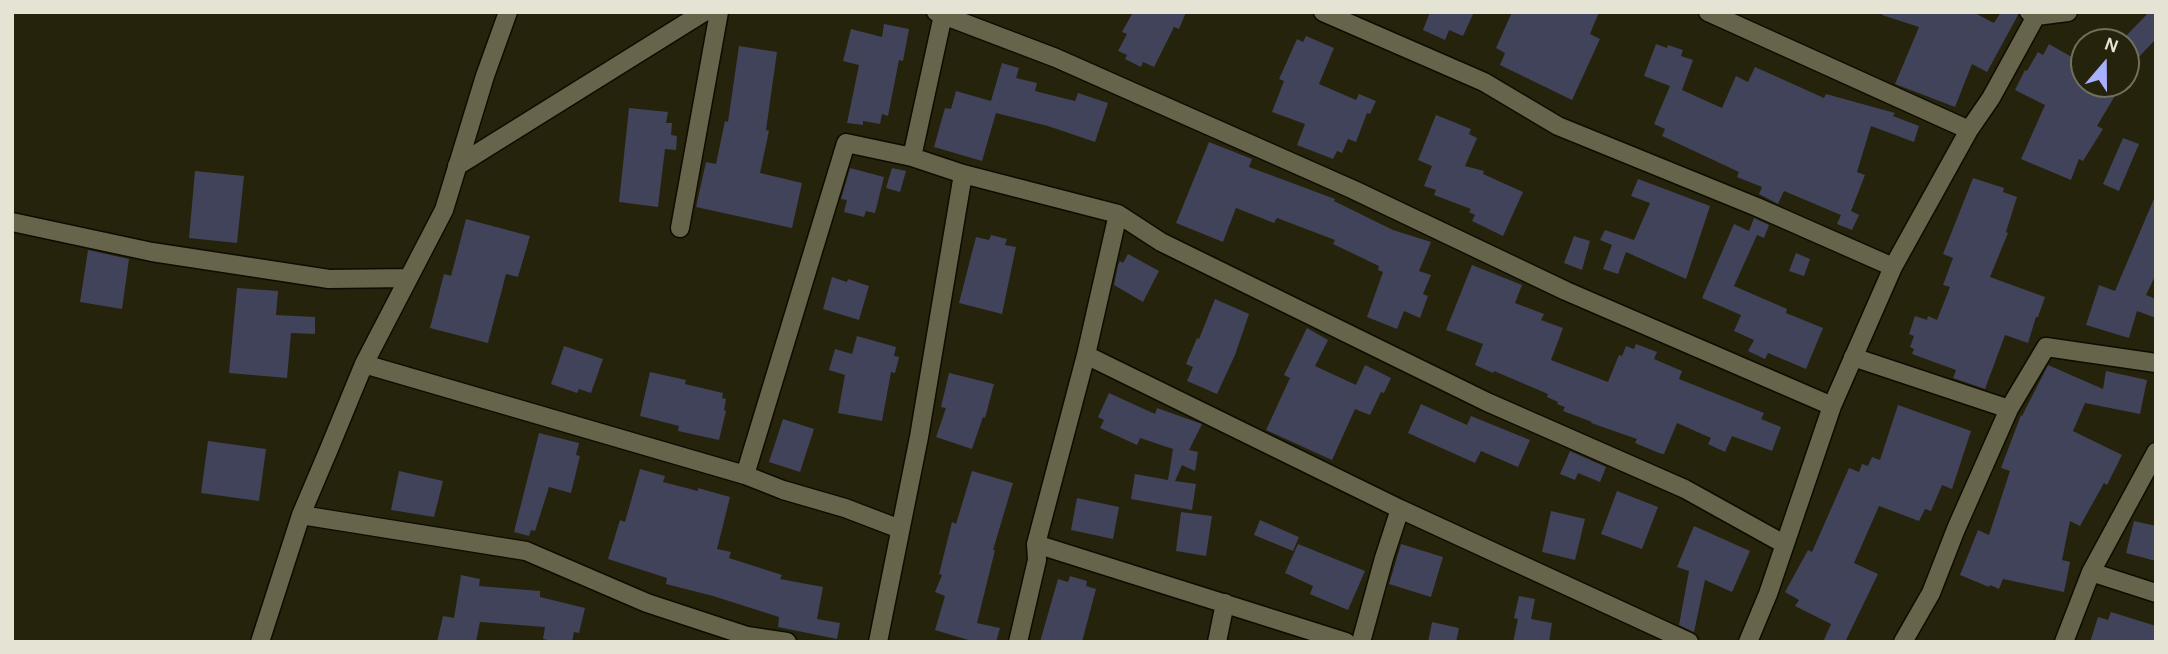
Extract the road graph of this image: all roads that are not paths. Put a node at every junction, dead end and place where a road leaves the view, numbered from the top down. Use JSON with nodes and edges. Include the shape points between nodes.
{"nodes":[{"id":1,"x":508,"y":12,"type":"edge"},
{"id":2,"x":704,"y":12,"type":"edge"},
{"id":3,"x":719,"y":12,"type":"edge"},
{"id":4,"x":1323,"y":12,"type":"edge"},
{"id":5,"x":1708,"y":12,"type":"edge"},
{"id":6,"x":2068,"y":12,"type":"edge"},
{"id":7,"x":940,"y":14,"type":"edge"},
{"id":8,"x":2033,"y":14,"type":"edge"},
{"id":9,"x":1969,"y":130,"type":"junction"},
{"id":10,"x":912,"y":157,"type":"junction"},
{"id":11,"x":457,"y":166,"type":"junction"},
{"id":12,"x":962,"y":174,"type":"junction"},
{"id":13,"x":1118,"y":214,"type":"junction"},
{"id":14,"x":12,"y":222,"type":"edge"},
{"id":15,"x":680,"y":228,"type":"dead end"},
{"id":16,"x":1893,"y":267,"type":"junction"},
{"id":17,"x":409,"y":278,"type":"junction"},
{"id":18,"x":1086,"y":355,"type":"junction"},
{"id":19,"x":1853,"y":358,"type":"junction"},
{"id":20,"x":2156,"y":363,"type":"edge"},
{"id":21,"x":365,"y":365,"type":"junction"},
{"id":22,"x":1832,"y":406,"type":"junction"},
{"id":23,"x":2009,"y":408,"type":"junction"},
{"id":24,"x":2155,"y":454,"type":"edge"},
{"id":25,"x":745,"y":475,"type":"junction"},
{"id":26,"x":1400,"y":509,"type":"junction"},
{"id":27,"x":301,"y":515,"type":"junction"},
{"id":28,"x":901,"y":529,"type":"junction"},
{"id":29,"x":1036,"y":544,"type":"junction"},
{"id":30,"x":1784,"y":544,"type":"junction"},
{"id":31,"x":2091,"y":572,"type":"junction"},
{"id":32,"x":2156,"y":593,"type":"edge"},
{"id":33,"x":1225,"y":603,"type":"junction"},
{"id":34,"x":260,"y":642,"type":"edge"},
{"id":35,"x":787,"y":642,"type":"edge"},
{"id":36,"x":878,"y":642,"type":"edge"},
{"id":37,"x":1018,"y":642,"type":"edge"},
{"id":38,"x":1217,"y":642,"type":"edge"},
{"id":39,"x":1346,"y":642,"type":"edge"},
{"id":40,"x":1361,"y":642,"type":"edge"},
{"id":41,"x":1689,"y":642,"type":"edge"},
{"id":42,"x":1748,"y":642,"type":"edge"},
{"id":43,"x":1903,"y":642,"type":"edge"},
{"id":44,"x":2064,"y":642,"type":"edge"}],
"edges":[{"from":1,"to":11,"type":"street"},
{"from":2,"to":11,"type":"street"},
{"from":3,"to":15,"type":"street"},
{"from":4,"to":16,"type":"street","via":[[1484,82],[1558,126]]},
{"from":5,"to":9,"type":"street"},
{"from":6,"to":8,"type":"street"},
{"from":7,"to":10,"type":"street"},
{"from":7,"to":22,"type":"street","via":[[1081,69],[1354,190],[1566,291]]},
{"from":8,"to":9,"type":"street","via":[[1992,98]]},
{"from":9,"to":16,"type":"street"},
{"from":10,"to":12,"type":"street"},
{"from":10,"to":25,"type":"street","via":[[846,143]]},
{"from":11,"to":17,"type":"street","via":[[444,210]]},
{"from":12,"to":13,"type":"street"},
{"from":12,"to":28,"type":"street"},
{"from":13,"to":18,"type":"street"},
{"from":13,"to":30,"type":"street","via":[[1161,242],[1487,402],[1685,489]]},
{"from":14,"to":17,"type":"street","via":[[152,251],[329,279]]},
{"from":16,"to":19,"type":"street"},
{"from":17,"to":21,"type":"street"},
{"from":18,"to":26,"type":"street"},
{"from":18,"to":29,"type":"street"},
{"from":19,"to":22,"type":"street"},
{"from":19,"to":23,"type":"street"},
{"from":20,"to":23,"type":"street","via":[[2046,347]]},
{"from":21,"to":25,"type":"street"},
{"from":21,"to":27,"type":"street"},
{"from":22,"to":30,"type":"street"},
{"from":23,"to":43,"type":"street","via":[[1931,593]]},
{"from":24,"to":31,"type":"street"},
{"from":25,"to":28,"type":"street"},
{"from":26,"to":40,"type":"street"},
{"from":26,"to":41,"type":"street"},
{"from":27,"to":34,"type":"street"},
{"from":27,"to":35,"type":"street","via":[[526,551],[647,603],[747,636]]},
{"from":28,"to":36,"type":"street"},
{"from":29,"to":33,"type":"street"},
{"from":29,"to":37,"type":"street","via":[[1037,560]]},
{"from":30,"to":42,"type":"street"},
{"from":31,"to":32,"type":"street"},
{"from":31,"to":44,"type":"street"},
{"from":33,"to":38,"type":"street"},
{"from":33,"to":39,"type":"street"}]}
